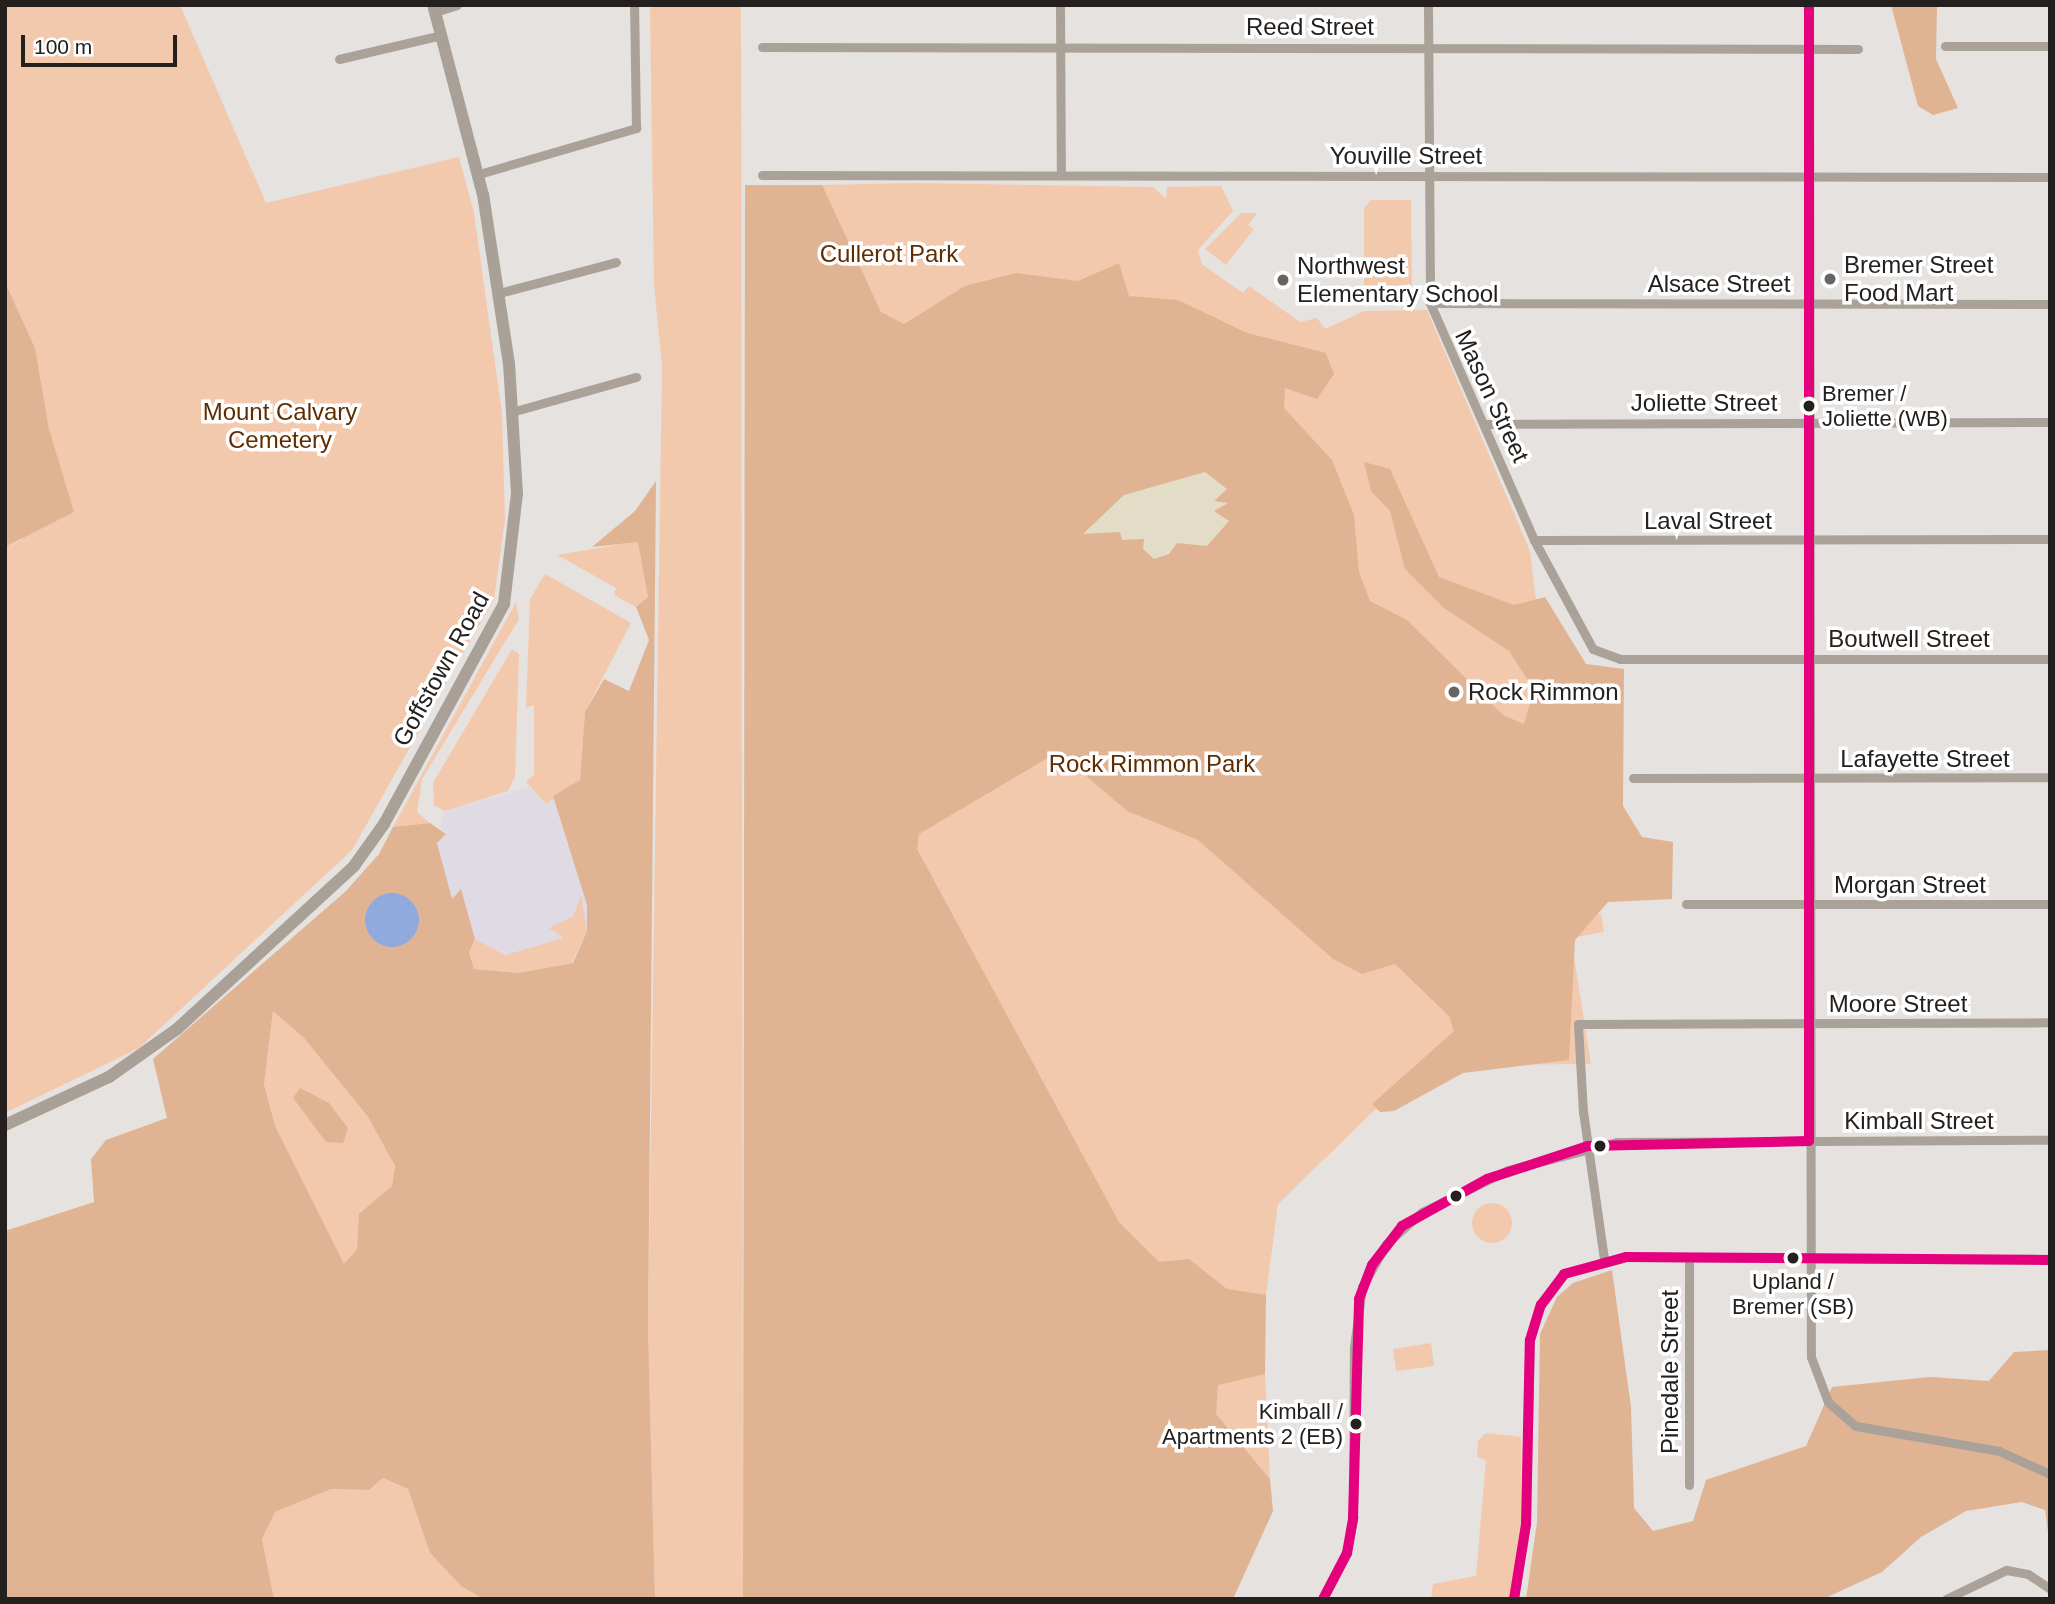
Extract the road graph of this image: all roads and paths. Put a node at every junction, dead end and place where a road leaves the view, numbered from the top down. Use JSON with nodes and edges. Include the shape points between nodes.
{"nodes":[{"id":1,"x":457,"y":5,"type":"edge"},
{"id":2,"x":634,"y":5,"type":"edge"},
{"id":3,"x":1060,"y":5,"type":"edge"},
{"id":4,"x":1428,"y":5,"type":"edge"},
{"id":5,"x":1809,"y":5,"type":"edge"},
{"id":6,"x":434,"y":9,"type":"edge"},
{"id":7,"x":441,"y":35,"type":"junction"},
{"id":8,"x":1060,"y":46,"type":"junction"},
{"id":9,"x":1945,"y":46,"type":"dead end"},
{"id":10,"x":2050,"y":46,"type":"edge"},
{"id":11,"x":762,"y":47,"type":"dead end"},
{"id":12,"x":1428,"y":47,"type":"junction"},
{"id":13,"x":1858,"y":49,"type":"dead end"},
{"id":14,"x":1809,"y":50,"type":"junction"},
{"id":15,"x":340,"y":59,"type":"dead end"},
{"id":16,"x":479,"y":174,"type":"junction"},
{"id":17,"x":762,"y":174,"type":"dead end"},
{"id":18,"x":1061,"y":174,"type":"junction"},
{"id":19,"x":1429,"y":175,"type":"junction"},
{"id":20,"x":1809,"y":175,"type":"junction"},
{"id":21,"x":2050,"y":177,"type":"edge"},
{"id":22,"x":616,"y":262,"type":"dead end"},
{"id":23,"x":499,"y":293,"type":"junction"},
{"id":24,"x":1430,"y":303,"type":"junction"},
{"id":25,"x":1809,"y":303,"type":"junction"},
{"id":26,"x":2050,"y":304,"type":"edge"},
{"id":27,"x":636,"y":377,"type":"dead end"},
{"id":28,"x":515,"y":411,"type":"junction"},
{"id":29,"x":1809,"y":422,"type":"junction"},
{"id":30,"x":2050,"y":422,"type":"edge"},
{"id":31,"x":1484,"y":424,"type":"junction"},
{"id":32,"x":2050,"y":539,"type":"edge"},
{"id":33,"x":1534,"y":540,"type":"junction"},
{"id":34,"x":1809,"y":540,"type":"junction"},
{"id":35,"x":1600,"y":656,"type":"joint"},
{"id":36,"x":1809,"y":657,"type":"junction"},
{"id":37,"x":2050,"y":659,"type":"edge"},
{"id":38,"x":1633,"y":778,"type":"dead end"},
{"id":39,"x":1809,"y":778,"type":"junction"},
{"id":40,"x":2050,"y":778,"type":"edge"},
{"id":41,"x":1686,"y":904,"type":"dead end"},
{"id":42,"x":2050,"y":904,"type":"edge"},
{"id":43,"x":1808,"y":905,"type":"junction"},
{"id":44,"x":2050,"y":1022,"type":"edge"},
{"id":45,"x":1809,"y":1023,"type":"junction"},
{"id":46,"x":5,"y":1125,"type":"edge"},
{"id":47,"x":2050,"y":1140,"type":"edge"},
{"id":48,"x":1809,"y":1141,"type":"junction"},
{"id":49,"x":1588,"y":1146,"type":"junction"},
{"id":50,"x":1604,"y":1259,"type":"junction"},
{"id":51,"x":1689,"y":1259,"type":"junction"},
{"id":52,"x":1809,"y":1260,"type":"junction"},
{"id":53,"x":2050,"y":1260,"type":"edge"},
{"id":54,"x":2050,"y":1474,"type":"edge"},
{"id":55,"x":1689,"y":1485,"type":"dead end"},
{"id":56,"x":2050,"y":1589,"type":"edge"},
{"id":57,"x":1323,"y":1599,"type":"edge"},
{"id":58,"x":1514,"y":1599,"type":"edge"},
{"id":59,"x":1946,"y":1599,"type":"edge"}],
"edges":[{"from":1,"to":6,"type":"street"},
{"from":2,"to":16,"type":"street","via":[[636,128]]},
{"from":3,"to":8,"type":"street"},
{"from":4,"to":12,"type":"street","name":"Mason Street"},
{"from":5,"to":14,"type":"street"},
{"from":6,"to":7,"type":"main road","name":"Goffstown Road"},
{"from":7,"to":15,"type":"street"},
{"from":7,"to":16,"type":"main road","name":"Goffstown Road"},
{"from":8,"to":11,"type":"street","name":"Reed Street"},
{"from":8,"to":12,"type":"street","name":"Reed Street"},
{"from":8,"to":18,"type":"street"},
{"from":9,"to":10,"type":"street"},
{"from":12,"to":14,"type":"street","name":"Reed Street"},
{"from":12,"to":19,"type":"street","name":"Mason Street"},
{"from":13,"to":14,"type":"street","name":"Reed Street"},
{"from":14,"to":20,"type":"street"},
{"from":16,"to":23,"type":"main road","name":"Goffstown Road"},
{"from":17,"to":18,"type":"street","name":"Youville Street"},
{"from":18,"to":19,"type":"street","name":"Youville Street"},
{"from":19,"to":20,"type":"street","name":"Youville Street"},
{"from":19,"to":24,"type":"street","name":"Mason Street"},
{"from":20,"to":21,"type":"street","name":"Youville Street"},
{"from":20,"to":25,"type":"street"},
{"from":22,"to":23,"type":"street"},
{"from":23,"to":28,"type":"main road","name":"Goffstown Road"},
{"from":24,"to":25,"type":"street","name":"Alsace Street"},
{"from":24,"to":31,"type":"street","name":"Mason Street"},
{"from":25,"to":26,"type":"street","name":"Alsace Street"},
{"from":25,"to":29,"type":"street"},
{"from":27,"to":28,"type":"street"},
{"from":28,"to":46,"type":"main road","name":"Goffstown Road","via":[[517,508],[508,591],[375,839],[177,1029],[109,1077]]},
{"from":29,"to":30,"type":"street","name":"Joliette Street"},
{"from":29,"to":31,"type":"street","name":"Joliette Street"},
{"from":29,"to":34,"type":"street"},
{"from":31,"to":33,"type":"street","name":"Mason Street"},
{"from":32,"to":34,"type":"street","name":"Laval Street"},
{"from":33,"to":34,"type":"street","name":"Laval Street"},
{"from":33,"to":35,"type":"street","name":"Mason Street"},
{"from":34,"to":36,"type":"street"},
{"from":35,"to":36,"type":"street","name":"Boutwell Street"},
{"from":36,"to":37,"type":"street","name":"Boutwell Street"},
{"from":36,"to":39,"type":"street"},
{"from":38,"to":39,"type":"street","name":"Lafayette Street"},
{"from":39,"to":40,"type":"street","name":"Lafayette Street"},
{"from":39,"to":43,"type":"street"},
{"from":41,"to":43,"type":"street","name":"Morgan Street"},
{"from":42,"to":43,"type":"street","name":"Morgan Street"},
{"from":43,"to":45,"type":"street"},
{"from":44,"to":45,"type":"street","name":"Moore Street"},
{"from":45,"to":48,"type":"street"},
{"from":45,"to":49,"type":"street","name":"Moore Street","via":[[1578,1024]]},
{"from":47,"to":48,"type":"street","name":"Kimball Street"},
{"from":48,"to":49,"type":"street","name":"Kimball Street"},
{"from":48,"to":52,"type":"street"},
{"from":49,"to":50,"type":"street"},
{"from":49,"to":57,"type":"street","name":"Kimball Street","via":[[1508,1170],[1443,1200],[1402,1226],[1372,1265],[1355,1323],[1353,1518],[1347,1553]]},
{"from":50,"to":51,"type":"street"},
{"from":50,"to":58,"type":"street","via":[[1554,1283],[1533,1329],[1527,1365],[1525,1524]]},
{"from":51,"to":52,"type":"street"},
{"from":51,"to":55,"type":"street","name":"Pinedale Street"},
{"from":52,"to":53,"type":"street"},
{"from":52,"to":54,"type":"street","via":[[1813,1369],[1836,1411],[1867,1431],[1999,1451]]},
{"from":56,"to":59,"type":"street","via":[[2028,1574],[2006,1570]]}]}
